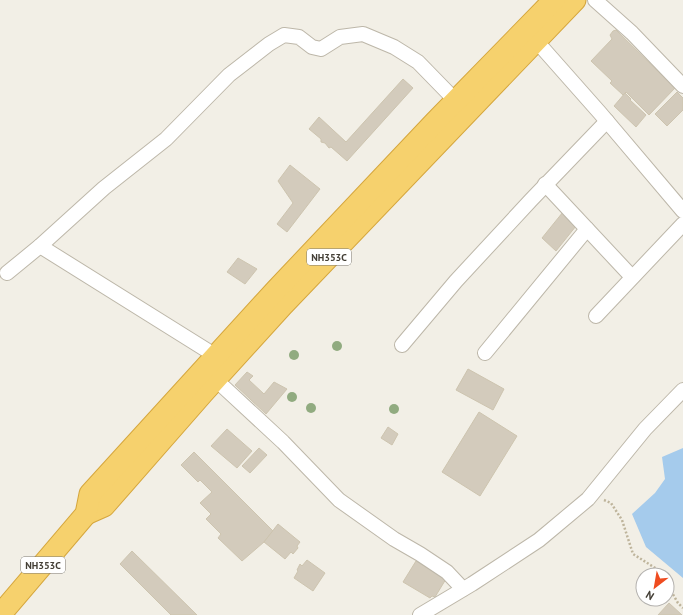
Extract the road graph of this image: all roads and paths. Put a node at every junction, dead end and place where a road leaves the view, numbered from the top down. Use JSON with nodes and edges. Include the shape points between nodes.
{"nodes":[{"id":1,"x":554,"y":0,"type":"edge"},
{"id":2,"x":575,"y":0,"type":"edge"},
{"id":3,"x":594,"y":0,"type":"edge"},
{"id":4,"x":531,"y":35,"type":"junction"},
{"id":5,"x":683,"y":86,"type":"edge"},
{"id":6,"x":456,"y":101,"type":"junction"},
{"id":7,"x":607,"y":121,"type":"junction"},
{"id":8,"x":546,"y":184,"type":"junction"},
{"id":9,"x":683,"y":211,"type":"edge"},
{"id":10,"x":683,"y":224,"type":"edge"},
{"id":11,"x":587,"y":229,"type":"junction"},
{"id":12,"x":40,"y":246,"type":"junction"},
{"id":13,"x":6,"y":273,"type":"dead end"},
{"id":14,"x":632,"y":277,"type":"junction"},
{"id":15,"x":596,"y":316,"type":"dead end"},
{"id":16,"x":402,"y":346,"type":"dead end"},
{"id":17,"x":485,"y":353,"type":"dead end"},
{"id":18,"x":216,"y":356,"type":"junction"},
{"id":19,"x":215,"y":379,"type":"junction"},
{"id":20,"x":683,"y":390,"type":"edge"},
{"id":21,"x":592,"y":494,"type":"junction"},
{"id":22,"x":86,"y":514,"type":"junction"},
{"id":23,"x":654,"y":567,"type":"edge"},
{"id":24,"x":463,"y":589,"type":"junction"},
{"id":25,"x":675,"y":598,"type":"edge"},
{"id":26,"x":683,"y":608,"type":"edge"},
{"id":27,"x":0,"y":615,"type":"edge"},
{"id":28,"x":420,"y":615,"type":"edge"}],
"edges":[{"from":1,"to":4,"type":"highway","number":"NH353C"},
{"from":2,"to":4,"type":"highway","number":"NH353C"},
{"from":3,"to":5,"type":"street","via":[[632,33]]},
{"from":4,"to":6,"type":"highway","number":"NH353C"},
{"from":4,"to":7,"type":"street"},
{"from":4,"to":19,"type":"highway","number":"NH353C"},
{"from":6,"to":12,"type":"street","via":[[418,62],[394,47],[363,34],[340,37],[321,50],[299,37],[284,35],[230,75],[166,139],[104,188]]},
{"from":6,"to":18,"type":"highway","number":"NH353C"},
{"from":7,"to":8,"type":"street"},
{"from":7,"to":9,"type":"street"},
{"from":8,"to":11,"type":"street"},
{"from":8,"to":16,"type":"street","via":[[456,281]]},
{"from":10,"to":14,"type":"street"},
{"from":11,"to":14,"type":"street"},
{"from":11,"to":17,"type":"street"},
{"from":12,"to":13,"type":"street"},
{"from":12,"to":18,"type":"street"},
{"from":14,"to":15,"type":"street"},
{"from":18,"to":22,"type":"highway","number":"NH353C","via":[[90,494]]},
{"from":19,"to":22,"type":"highway","number":"NH353C","via":[[104,506]]},
{"from":19,"to":24,"type":"street","via":[[283,442],[339,500],[447,572]]},
{"from":20,"to":21,"type":"street","via":[[645,430]]},
{"from":21,"to":23,"type":"path","via":[[611,503],[622,520],[633,554]]},
{"from":21,"to":24,"type":"street","via":[[539,540]]},
{"from":22,"to":27,"type":"highway","number":"NH353C"},
{"from":24,"to":28,"type":"street"},
{"from":25,"to":26,"type":"path"}]}
